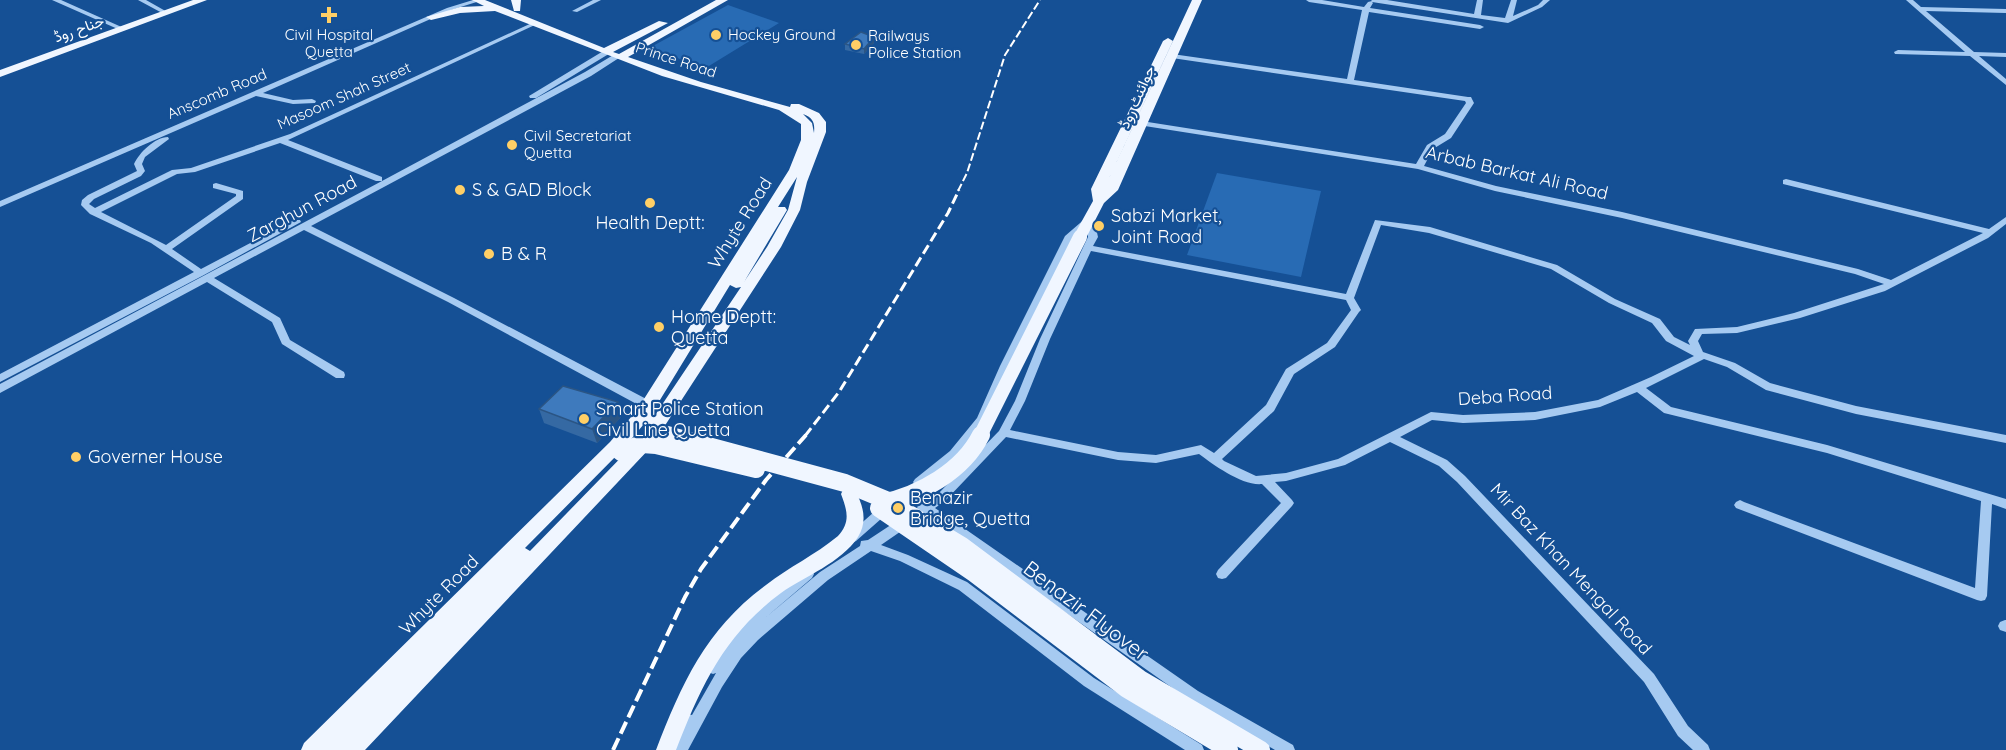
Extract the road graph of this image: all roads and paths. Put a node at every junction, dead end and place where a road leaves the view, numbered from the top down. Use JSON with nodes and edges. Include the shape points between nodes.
{"nodes":[{"id":1,"x":56,"y":0,"type":"edge"},
{"id":2,"x":141,"y":0,"type":"edge"},
{"id":3,"x":192,"y":0,"type":"edge"},
{"id":4,"x":202,"y":0,"type":"edge"},
{"id":5,"x":454,"y":0,"type":"edge"},
{"id":6,"x":465,"y":0,"type":"edge"},
{"id":7,"x":478,"y":0,"type":"edge"},
{"id":8,"x":492,"y":0,"type":"edge"},
{"id":9,"x":598,"y":0,"type":"edge"},
{"id":10,"x":706,"y":0,"type":"edge"},
{"id":11,"x":723,"y":0,"type":"edge"},
{"id":12,"x":1186,"y":0,"type":"edge"},
{"id":13,"x":1197,"y":0,"type":"edge"},
{"id":14,"x":1309,"y":0,"type":"edge"},
{"id":15,"x":1373,"y":0,"type":"edge"},
{"id":16,"x":1480,"y":0,"type":"edge"},
{"id":17,"x":1514,"y":0,"type":"edge"},
{"id":18,"x":1547,"y":0,"type":"edge"},
{"id":19,"x":1909,"y":0,"type":"edge"},
{"id":20,"x":1413,"y":3,"type":"edge"},
{"id":21,"x":517,"y":5,"type":"edge"},
{"id":22,"x":445,"y":6,"type":"junction"},
{"id":23,"x":500,"y":9,"type":"junction"},
{"id":24,"x":1366,"y":9,"type":"junction"},
{"id":25,"x":1920,"y":9,"type":"junction"},
{"id":26,"x":574,"y":11,"type":"dead end"},
{"id":27,"x":2006,"y":11,"type":"edge"},
{"id":28,"x":163,"y":12,"type":"junction"},
{"id":29,"x":1478,"y":16,"type":"junction"},
{"id":30,"x":431,"y":17,"type":"junction"},
{"id":31,"x":1508,"y":21,"type":"junction"},
{"id":32,"x":536,"y":23,"type":"junction"},
{"id":33,"x":1480,"y":27,"type":"dead end"},
{"id":34,"x":120,"y":28,"type":"junction"},
{"id":35,"x":616,"y":52,"type":"junction"},
{"id":36,"x":1898,"y":52,"type":"dead end"},
{"id":37,"x":1972,"y":54,"type":"junction"},
{"id":38,"x":2006,"y":55,"type":"edge"},
{"id":39,"x":1172,"y":56,"type":"junction"},
{"id":40,"x":0,"y":72,"type":"edge"},
{"id":41,"x":1350,"y":82,"type":"junction"},
{"id":42,"x":2006,"y":83,"type":"edge"},
{"id":43,"x":255,"y":93,"type":"junction"},
{"id":44,"x":312,"y":101,"type":"dead end"},
{"id":45,"x":1129,"y":121,"type":"junction"},
{"id":46,"x":1143,"y":124,"type":"junction"},
{"id":47,"x":165,"y":139,"type":"dead end"},
{"id":48,"x":279,"y":140,"type":"junction"},
{"id":49,"x":1419,"y":167,"type":"junction"},
{"id":50,"x":379,"y":179,"type":"junction"},
{"id":51,"x":794,"y":182,"type":"junction"},
{"id":52,"x":1786,"y":182,"type":"dead end"},
{"id":53,"x":216,"y":186,"type":"dead end"},
{"id":54,"x":0,"y":199,"type":"edge"},
{"id":55,"x":1099,"y":201,"type":"junction"},
{"id":56,"x":0,"y":204,"type":"edge"},
{"id":57,"x":93,"y":212,"type":"junction"},
{"id":58,"x":1090,"y":219,"type":"junction"},
{"id":59,"x":2006,"y":220,"type":"edge"},
{"id":60,"x":305,"y":226,"type":"junction"},
{"id":61,"x":1989,"y":232,"type":"junction"},
{"id":62,"x":1084,"y":242,"type":"junction"},
{"id":63,"x":166,"y":249,"type":"junction"},
{"id":64,"x":204,"y":275,"type":"junction"},
{"id":65,"x":1892,"y":284,"type":"junction"},
{"id":66,"x":1349,"y":297,"type":"junction"},
{"id":67,"x":1699,"y":354,"type":"junction"},
{"id":68,"x":340,"y":375,"type":"dead end"},
{"id":69,"x":0,"y":378,"type":"edge"},
{"id":70,"x":1638,"y":387,"type":"junction"},
{"id":71,"x":0,"y":389,"type":"edge"},
{"id":72,"x":648,"y":412,"type":"junction"},
{"id":73,"x":1003,"y":433,"type":"junction"},
{"id":74,"x":1391,"y":437,"type":"junction"},
{"id":75,"x":2006,"y":439,"type":"edge"},
{"id":76,"x":621,"y":452,"type":"junction"},
{"id":77,"x":1214,"y":460,"type":"junction"},
{"id":78,"x":1265,"y":479,"type":"junction"},
{"id":79,"x":907,"y":490,"type":"junction"},
{"id":80,"x":849,"y":494,"type":"junction"},
{"id":81,"x":1987,"y":497,"type":"junction"},
{"id":82,"x":880,"y":503,"type":"junction"},
{"id":83,"x":2006,"y":504,"type":"edge"},
{"id":84,"x":1740,"y":505,"type":"dead end"},
{"id":85,"x":927,"y":508,"type":"junction"},
{"id":86,"x":855,"y":536,"type":"junction"},
{"id":87,"x":868,"y":546,"type":"junction"},
{"id":88,"x":1222,"y":574,"type":"dead end"},
{"id":89,"x":311,"y":750,"type":"edge"},
{"id":90,"x":333,"y":750,"type":"edge"},
{"id":91,"x":351,"y":750,"type":"edge"},
{"id":92,"x":666,"y":750,"type":"edge"},
{"id":93,"x":679,"y":750,"type":"edge"},
{"id":94,"x":1197,"y":750,"type":"edge"},
{"id":95,"x":1229,"y":750,"type":"edge"},
{"id":96,"x":1262,"y":750,"type":"edge"},
{"id":97,"x":1288,"y":750,"type":"edge"},
{"id":98,"x":1703,"y":750,"type":"edge"}],
"edges":[{"from":1,"to":34,"type":"street"},
{"from":2,"to":28,"type":"street"},
{"from":3,"to":28,"type":"main road","name":"جناح روڈ"},
{"from":4,"to":28,"type":"main road","name":"جناح روڈ"},
{"from":5,"to":22,"type":"main road"},
{"from":6,"to":22,"type":"street","name":"Anscomb Road"},
{"from":7,"to":23,"type":"main road","name":"Prince Road"},
{"from":7,"to":30,"type":"street","name":"Anscomb Road"},
{"from":8,"to":21,"type":"main road","name":"Prince Road"},
{"from":9,"to":26,"type":"street"},
{"from":10,"to":35,"type":"main road","name":"Zarghun Road"},
{"from":11,"to":35,"type":"main road","name":"Zarghun Road"},
{"from":12,"to":45,"type":"main road","name":"جوائنٹ روڈ"},
{"from":13,"to":39,"type":"main road","name":"جوائنٹ روڈ"},
{"from":14,"to":24,"type":"street"},
{"from":15,"to":20,"type":"street"},
{"from":15,"to":24,"type":"street"},
{"from":16,"to":29,"type":"street"},
{"from":17,"to":31,"type":"street"},
{"from":18,"to":31,"type":"street"},
{"from":19,"to":25,"type":"street"},
{"from":20,"to":29,"type":"street"},
{"from":21,"to":35,"type":"main road","name":"Prince Road"},
{"from":22,"to":54,"type":"street","name":"Anscomb Road"},
{"from":23,"to":30,"type":"main road","via":[[460,10]]},
{"from":23,"to":32,"type":"main road","name":"Prince Road"},
{"from":24,"to":33,"type":"street"},
{"from":24,"to":41,"type":"street"},
{"from":25,"to":27,"type":"street"},
{"from":25,"to":37,"type":"street"},
{"from":28,"to":34,"type":"main road","name":"جناح روڈ"},
{"from":29,"to":31,"type":"street"},
{"from":30,"to":43,"type":"street","name":"Anscomb Road"},
{"from":32,"to":35,"type":"main road","name":"Prince Road"},
{"from":32,"to":48,"type":"street","name":"Masoom Shah Street"},
{"from":34,"to":40,"type":"main road","name":"جناح روڈ"},
{"from":35,"to":50,"type":"street","name":"Zarghun Road"},
{"from":35,"to":51,"type":"main road","name":"Prince Road","via":[[693,83],[760,100],[802,118],[808,133]]},
{"from":35,"to":60,"type":"street","name":"Zarghun Road"},
{"from":36,"to":37,"type":"street"},
{"from":37,"to":38,"type":"street"},
{"from":37,"to":42,"type":"street"},
{"from":39,"to":41,"type":"street"},
{"from":39,"to":46,"type":"main road","name":"جوائنٹ روڈ"},
{"from":41,"to":49,"type":"street","via":[[1468,99],[1470,103],[1448,136],[1430,147]]},
{"from":43,"to":44,"type":"street","via":[[293,102]]},
{"from":43,"to":56,"type":"street","name":"Anscomb Road"},
{"from":45,"to":46,"type":"street","name":"Arbab Barkat Ali Road"},
{"from":45,"to":55,"type":"main road","name":"جوائنٹ روڈ","via":[[1097,189]]},
{"from":46,"to":49,"type":"street","name":"Arbab Barkat Ali Road"},
{"from":46,"to":55,"type":"main road","name":"جوائنٹ روڈ","via":[[1113,190]]},
{"from":47,"to":57,"type":"street","via":[[140,158],[138,174],[85,202]]},
{"from":48,"to":50,"type":"street"},
{"from":48,"to":57,"type":"street","name":"Masoom Shah Street","via":[[192,170],[175,172]]},
{"from":49,"to":65,"type":"street","name":"Arbab Barkat Ali Road","via":[[1858,272]]},
{"from":50,"to":64,"type":"street","name":"Zarghun Road"},
{"from":51,"to":72,"type":"main road","name":"Whyte Road"},
{"from":51,"to":72,"type":"main road","name":"Whyte Road","via":[[765,238]]},
{"from":51,"to":91,"type":"main road","name":"Whyte Road","via":[[794,210],[774,247],[645,443]]},
{"from":52,"to":61,"type":"street"},
{"from":53,"to":63,"type":"street","via":[[240,193],[240,197]]},
{"from":55,"to":58,"type":"main road","name":"جوائنٹ روڈ"},
{"from":57,"to":63,"type":"street"},
{"from":58,"to":62,"type":"main road","name":"جوائنٹ روڈ"},
{"from":58,"to":79,"type":"street","via":[[1070,236],[982,420],[954,454]]},
{"from":59,"to":61,"type":"street"},
{"from":60,"to":64,"type":"street","name":"Zarghun Road"},
{"from":60,"to":72,"type":"street","via":[[451,300]]},
{"from":61,"to":65,"type":"street"},
{"from":62,"to":66,"type":"street"},
{"from":62,"to":73,"type":"street"},
{"from":62,"to":82,"type":"main road","bridge":true,"via":[[978,441],[940,479],[913,495]]},
{"from":63,"to":64,"type":"street"},
{"from":64,"to":68,"type":"street","via":[[276,320],[286,342]]},
{"from":64,"to":69,"type":"street","name":"Zarghun Road"},
{"from":64,"to":71,"type":"street","name":"Zarghun Road"},
{"from":65,"to":67,"type":"street","via":[[1737,330],[1699,331],[1693,341]]},
{"from":66,"to":67,"type":"street","via":[[1378,222],[1430,230],[1554,267],[1656,321],[1670,339]]},
{"from":66,"to":77,"type":"street","via":[[1356,310],[1331,345],[1290,372],[1270,408]]},
{"from":67,"to":70,"type":"street","name":"Deba Road","via":[[1700,357]]},
{"from":67,"to":75,"type":"street","via":[[1731,365],[1767,386],[1856,410]]},
{"from":70,"to":74,"type":"street","name":"Deba Road","via":[[1600,403],[1535,416],[1431,416]]},
{"from":70,"to":81,"type":"street","via":[[1668,410],[1827,449]]},
{"from":72,"to":76,"type":"main road"},
{"from":72,"to":82,"type":"main road","name":"Benazir Flyover","bridge":true,"via":[[660,433],[845,483]]},
{"from":72,"to":89,"type":"main road","name":"Whyte Road"},
{"from":73,"to":77,"type":"street","name":"Deba Road","via":[[1118,456],[1156,459],[1201,449]]},
{"from":73,"to":85,"type":"street","via":[[972,469]]},
{"from":74,"to":78,"type":"street","name":"Deba Road","via":[[1341,462]]},
{"from":74,"to":98,"type":"street","name":"Mir Baz Khan Mengal Road","via":[[1443,463],[1461,479],[1649,678],[1683,731]]},
{"from":76,"to":80,"type":"main road","name":"Benazir Flyover","bridge":true,"via":[[642,444],[656,445]]},
{"from":76,"to":90,"type":"main road"},
{"from":77,"to":78,"type":"street","name":"Deba Road","via":[[1255,480]]},
{"from":78,"to":88,"type":"street","via":[[1288,503]]},
{"from":79,"to":85,"type":"street"},
{"from":79,"to":86,"type":"street"},
{"from":80,"to":82,"type":"main road","name":"Benazir Flyover"},
{"from":80,"to":92,"type":"main road","via":[[856,524],[850,534],[752,604],[715,644],[693,681]]},
{"from":81,"to":83,"type":"street"},
{"from":81,"to":84,"type":"street","via":[[1981,596]]},
{"from":82,"to":95,"type":"main road","name":"Benazir Flyover","bridge":true,"via":[[1128,690]]},
{"from":82,"to":96,"type":"main road","name":"Benazir Flyover","bridge":true,"via":[[927,523],[1139,679]]},
{"from":85,"to":87,"type":"street"},
{"from":85,"to":97,"type":"street","via":[[1193,695]]},
{"from":86,"to":87,"type":"street"},
{"from":86,"to":93,"type":"street","via":[[771,605],[716,663],[695,700]]},
{"from":87,"to":93,"type":"street","via":[[824,576],[736,654]]},
{"from":87,"to":94,"type":"street","via":[[963,586],[1089,682]]}]}
